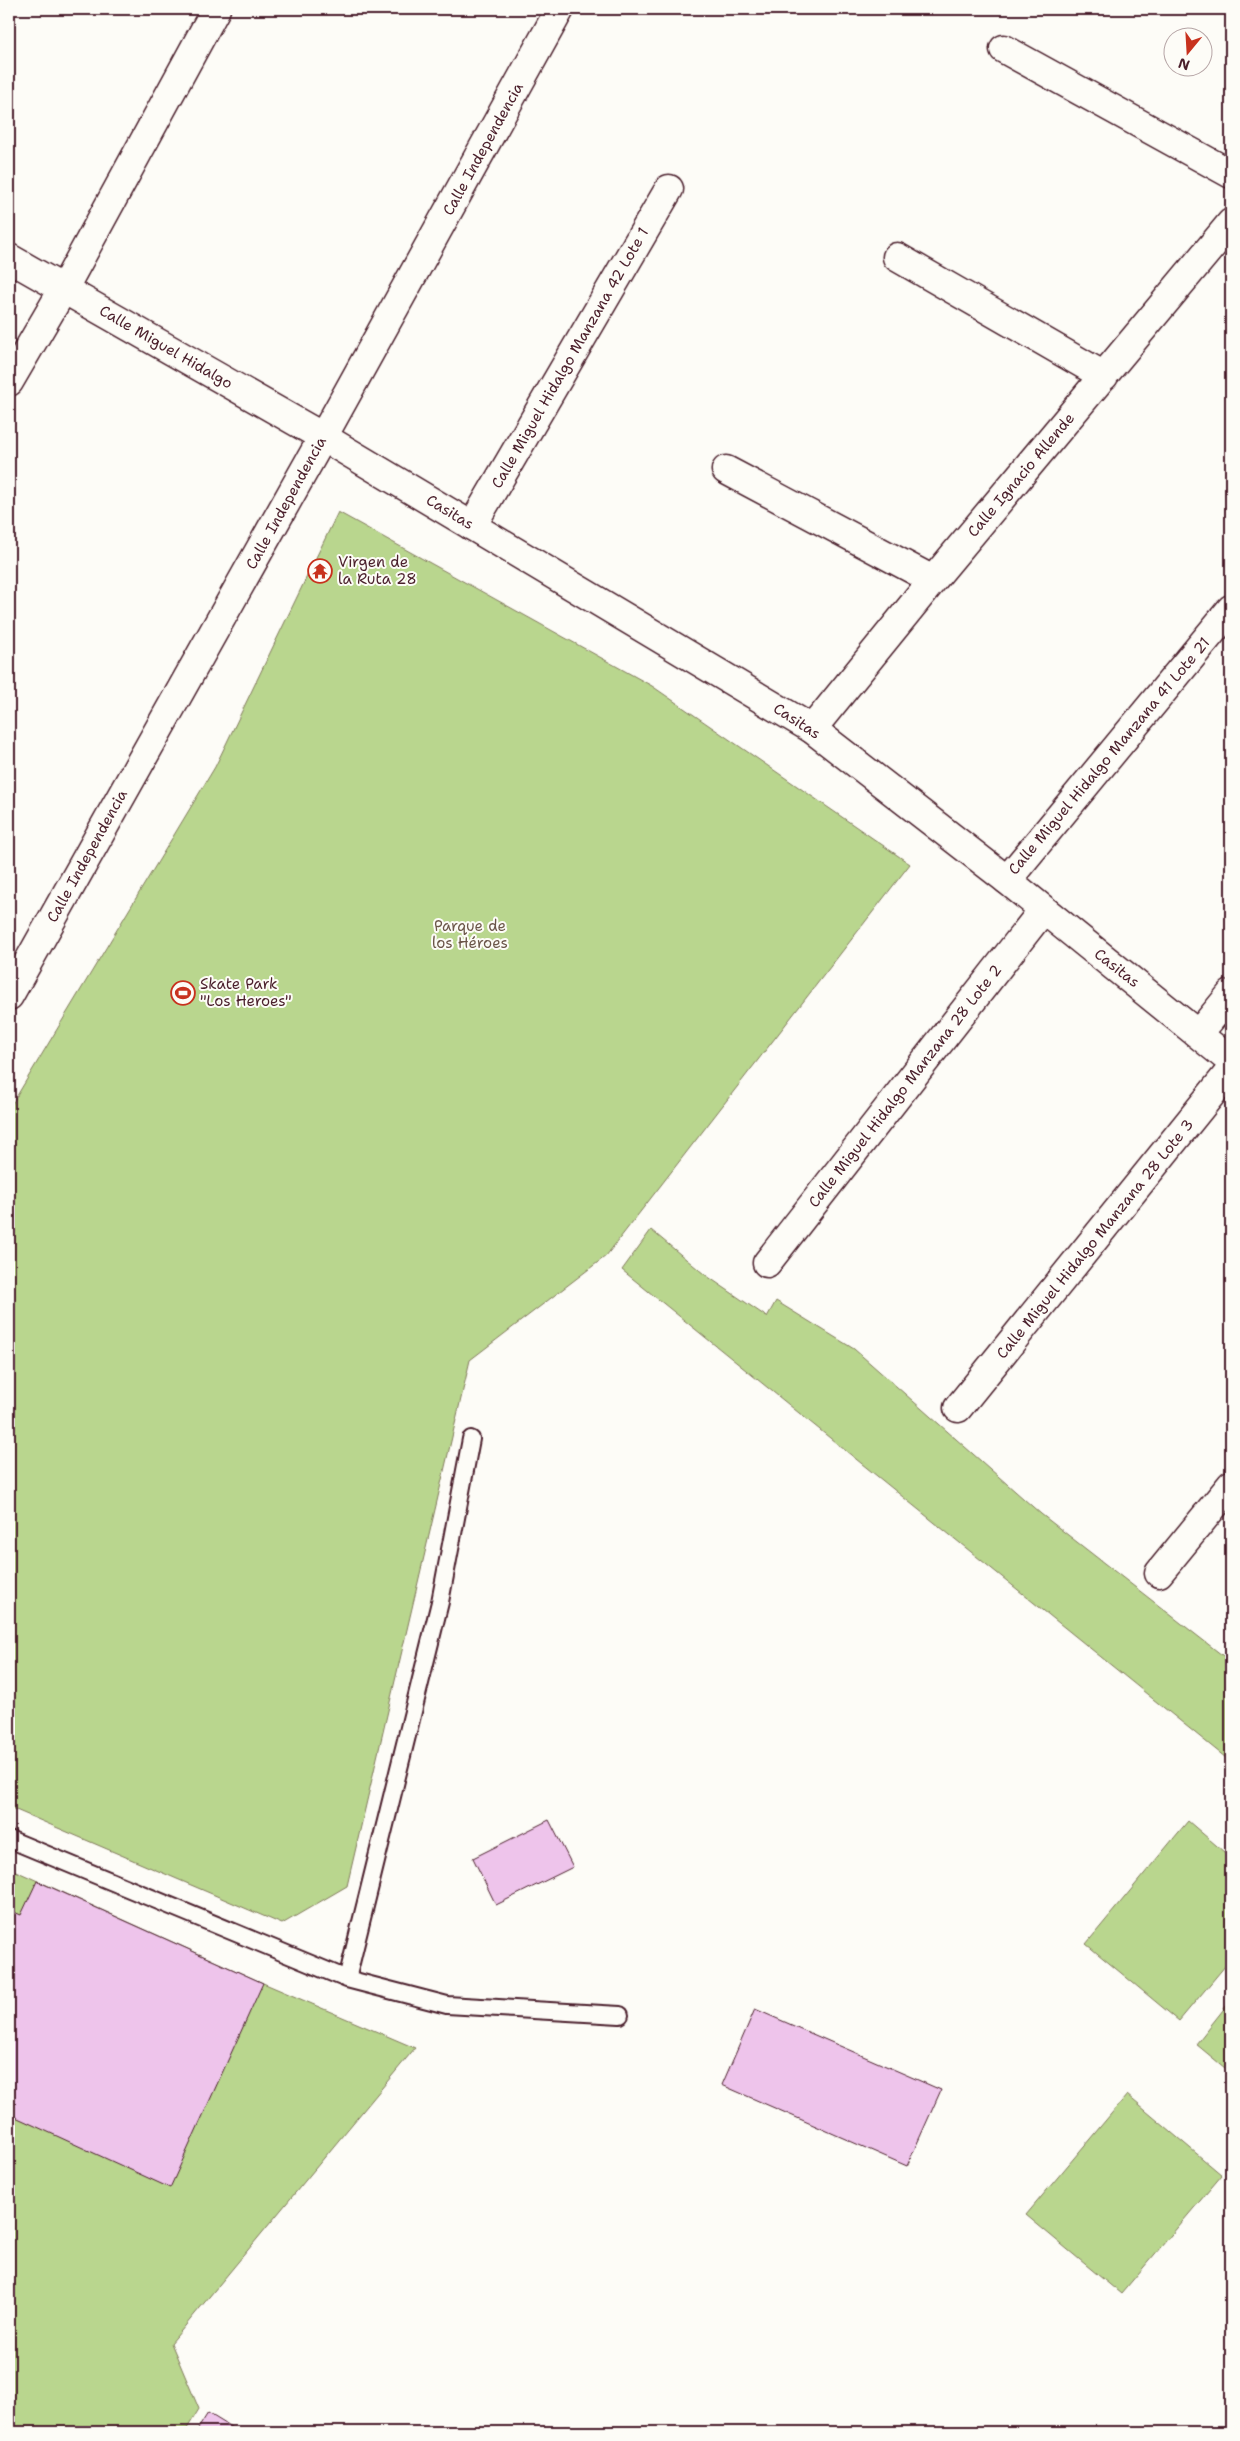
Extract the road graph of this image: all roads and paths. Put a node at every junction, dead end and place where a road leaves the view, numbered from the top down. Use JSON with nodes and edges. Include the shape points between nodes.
{"nodes":[{"id":1,"x":216,"y":9,"type":"edge"},
{"id":2,"x":560,"y":9,"type":"edge"},
{"id":3,"x":1004,"y":49,"type":"dead end"},
{"id":4,"x":1231,"y":174,"type":"edge"},
{"id":5,"x":669,"y":189,"type":"dead end"},
{"id":6,"x":1231,"y":223,"type":"edge"},
{"id":7,"x":897,"y":257,"type":"dead end"},
{"id":8,"x":9,"y":258,"type":"edge"},
{"id":9,"x":64,"y":288,"type":"junction"},
{"id":10,"x":1104,"y":376,"type":"junction"},
{"id":11,"x":9,"y":382,"type":"edge"},
{"id":12,"x":323,"y":437,"type":"junction"},
{"id":13,"x":726,"y":470,"type":"dead end"},
{"id":14,"x":472,"y":526,"type":"junction"},
{"id":15,"x":933,"y":580,"type":"junction"},
{"id":16,"x":1231,"y":610,"type":"edge"},
{"id":17,"x":812,"y":729,"type":"junction"},
{"id":18,"x":1007,"y":880,"type":"junction"},
{"id":19,"x":1043,"y":910,"type":"junction"},
{"id":20,"x":1231,"y":994,"type":"edge"},
{"id":21,"x":9,"y":996,"type":"edge"},
{"id":22,"x":1199,"y":1033,"type":"junction"},
{"id":23,"x":1231,"y":1060,"type":"edge"},
{"id":24,"x":1231,"y":1070,"type":"edge"},
{"id":25,"x":767,"y":1263,"type":"dead end"},
{"id":26,"x":958,"y":1408,"type":"dead end"},
{"id":27,"x":471,"y":1439,"type":"dead end"},
{"id":28,"x":1231,"y":1484,"type":"edge"},
{"id":29,"x":1159,"y":1573,"type":"dead end"},
{"id":30,"x":9,"y":1839,"type":"edge"},
{"id":31,"x":347,"y":1979,"type":"junction"},
{"id":32,"x":620,"y":2015,"type":"dead end"}],
"edges":[{"from":1,"to":9,"type":"street"},
{"from":2,"to":12,"type":"street","name":"Calle Independencia"},
{"from":3,"to":4,"type":"street"},
{"from":5,"to":14,"type":"street","name":"Calle Miguel Hidalgo Manzana 42 Lote 1"},
{"from":6,"to":10,"type":"street","name":"Calle Ignacio Allende"},
{"from":7,"to":10,"type":"street"},
{"from":8,"to":9,"type":"street","name":"Calle Miguel Hidalgo"},
{"from":9,"to":11,"type":"street"},
{"from":9,"to":12,"type":"street","name":"Calle Miguel Hidalgo"},
{"from":10,"to":15,"type":"street","name":"Calle Ignacio Allende"},
{"from":12,"to":14,"type":"street","name":"Casitas"},
{"from":12,"to":21,"type":"street","name":"Calle Independencia"},
{"from":13,"to":15,"type":"street"},
{"from":14,"to":17,"type":"street","name":"Casitas"},
{"from":15,"to":17,"type":"street","name":"Calle Ignacio Allende"},
{"from":16,"to":18,"type":"street","name":"Calle Miguel Hidalgo Manzana 41 Lote 21"},
{"from":17,"to":18,"type":"street","name":"Casitas"},
{"from":18,"to":19,"type":"street","name":"Casitas"},
{"from":19,"to":22,"type":"street","name":"Casitas"},
{"from":19,"to":25,"type":"street","name":"Calle Miguel Hidalgo Manzana 28 Lote 2"},
{"from":20,"to":22,"type":"street"},
{"from":22,"to":23,"type":"street","name":"Casitas"},
{"from":24,"to":26,"type":"street","name":"Calle Miguel Hidalgo Manzana 28 Lote 3"},
{"from":27,"to":31,"type":"lane","via":[[440,1602]]},
{"from":28,"to":29,"type":"street"},
{"from":30,"to":31,"type":"lane"},
{"from":31,"to":32,"type":"lane","via":[[446,2005]]}]}
